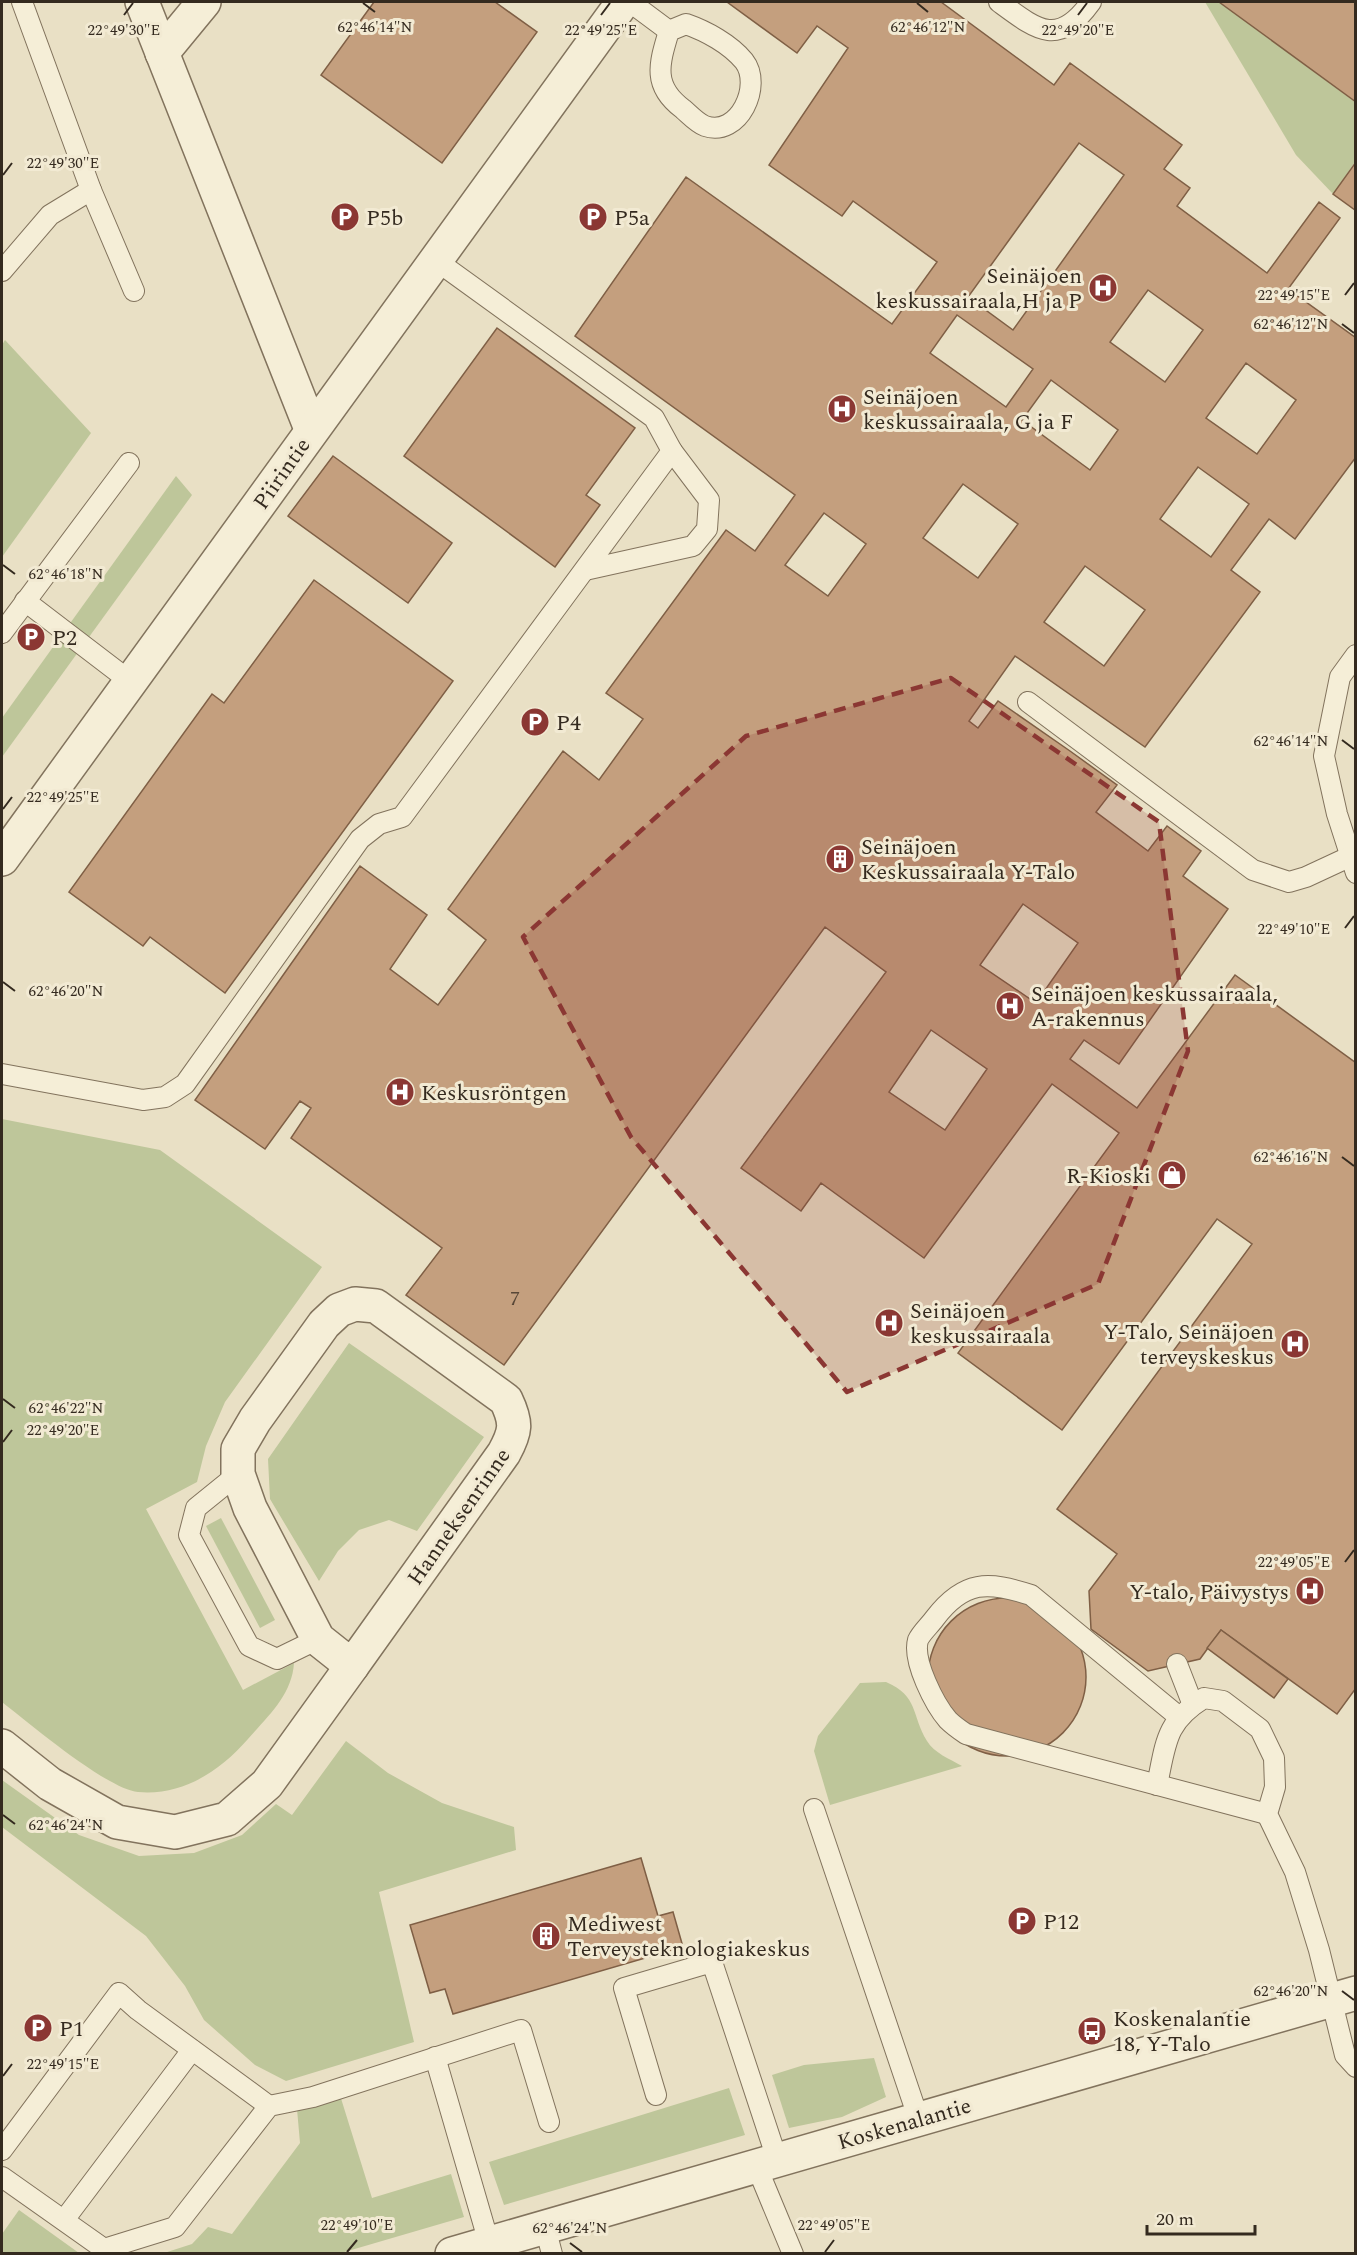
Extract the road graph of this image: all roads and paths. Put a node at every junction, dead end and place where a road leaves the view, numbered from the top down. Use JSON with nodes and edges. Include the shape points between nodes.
{"nodes":[{"id":1,"x":22,"y":2,"type":"edge"},
{"id":2,"x":142,"y":2,"type":"edge"},
{"id":3,"x":204,"y":2,"type":"edge"},
{"id":4,"x":623,"y":2,"type":"edge"},
{"id":5,"x":630,"y":2,"type":"edge"},
{"id":6,"x":999,"y":2,"type":"edge"},
{"id":7,"x":1091,"y":2,"type":"edge"},
{"id":8,"x":669,"y":31,"type":"junction"},
{"id":9,"x":162,"y":53,"type":"junction"},
{"id":10,"x":91,"y":190,"type":"junction"},
{"id":11,"x":434,"y":259,"type":"junction"},
{"id":12,"x":2,"y":271,"type":"edge"},
{"id":13,"x":134,"y":291,"type":"dead end"},
{"id":14,"x":311,"y":429,"type":"junction"},
{"id":15,"x":672,"y":451,"type":"junction"},
{"id":16,"x":129,"y":463,"type":"dead end"},
{"id":17,"x":585,"y":570,"type":"junction"},
{"id":18,"x":25,"y":601,"type":"junction"},
{"id":19,"x":2,"y":633,"type":"edge"},
{"id":20,"x":1356,"y":655,"type":"edge"},
{"id":21,"x":131,"y":682,"type":"junction"},
{"id":22,"x":1028,"y":702,"type":"dead end"},
{"id":23,"x":1346,"y":812,"type":"edge"},
{"id":24,"x":2,"y":859,"type":"edge"},
{"id":25,"x":1352,"y":865,"type":"edge"},
{"id":26,"x":2,"y":1074,"type":"edge"},
{"id":27,"x":238,"y":1474,"type":"junction"},
{"id":28,"x":318,"y":1639,"type":"junction"},
{"id":29,"x":1177,"y":1664,"type":"dead end"},
{"id":30,"x":352,"y":1666,"type":"junction"},
{"id":31,"x":1186,"y":1710,"type":"junction"},
{"id":32,"x":2,"y":1746,"type":"edge"},
{"id":33,"x":1157,"y":1785,"type":"junction"},
{"id":34,"x":814,"y":1809,"type":"dead end"},
{"id":35,"x":1267,"y":1814,"type":"junction"},
{"id":36,"x":1343,"y":1997,"type":"edge"},
{"id":37,"x":192,"y":2050,"type":"junction"},
{"id":38,"x":435,"y":2057,"type":"junction"},
{"id":39,"x":1356,"y":2067,"type":"edge"},
{"id":40,"x":656,"y":2095,"type":"dead end"},
{"id":41,"x":269,"y":2106,"type":"junction"},
{"id":42,"x":919,"y":2120,"type":"junction"},
{"id":43,"x":549,"y":2122,"type":"dead end"},
{"id":44,"x":2,"y":2150,"type":"edge"},
{"id":45,"x":767,"y":2162,"type":"junction"},
{"id":46,"x":2,"y":2177,"type":"edge"},
{"id":47,"x":64,"y":2220,"type":"junction"},
{"id":48,"x":549,"y":2240,"type":"edge"},
{"id":49,"x":489,"y":2243,"type":"junction"},
{"id":50,"x":452,"y":2253,"type":"edge"},
{"id":51,"x":793,"y":2253,"type":"edge"}],
"edges":[{"from":1,"to":10,"type":"lane"},
{"from":2,"to":9,"type":"street","name":"Piirintie"},
{"from":3,"to":9,"type":"street"},
{"from":4,"to":11,"type":"street"},
{"from":5,"to":8,"type":"lane"},
{"from":6,"to":7,"type":"lane","via":[[1035,28],[1059,32],[1078,20]]},
{"from":8,"to":8,"type":"lane","via":[[660,77],[667,97],[705,126],[721,126],[736,119],[747,103],[752,85],[745,62],[706,31],[686,24]]},
{"from":9,"to":14,"type":"street","name":"Piirintie"},
{"from":10,"to":12,"type":"lane","via":[[50,215]]},
{"from":10,"to":13,"type":"lane"},
{"from":11,"to":14,"type":"street"},
{"from":11,"to":15,"type":"lane","via":[[654,418]]},
{"from":14,"to":21,"type":"street","name":"Piirintie"},
{"from":15,"to":17,"type":"lane"},
{"from":15,"to":17,"type":"lane","via":[[710,500],[707,528],[693,546]]},
{"from":16,"to":18,"type":"lane"},
{"from":17,"to":26,"type":"lane","via":[[402,817],[379,824],[360,839],[185,1084],[165,1097],[143,1100]]},
{"from":18,"to":19,"type":"lane"},
{"from":18,"to":21,"type":"lane"},
{"from":20,"to":23,"type":"lane","via":[[1340,677],[1324,756]]},
{"from":21,"to":24,"type":"street","name":"Piirintie"},
{"from":22,"to":25,"type":"lane","via":[[1253,870],[1289,882]]},
{"from":23,"to":25,"type":"lane"},
{"from":27,"to":28,"type":"street","name":"Hanneksenrinne","via":[[250,1508]]},
{"from":27,"to":28,"type":"lane","via":[[196,1508],[189,1536],[249,1646],[277,1659]]},
{"from":27,"to":30,"type":"street","name":"Hanneksenrinne","via":[[238,1449],[255,1420],[332,1317],[355,1304],[376,1306],[506,1400],[515,1418],[513,1436],[504,1453]]},
{"from":28,"to":30,"type":"street","name":"Hanneksenrinne"},
{"from":29,"to":31,"type":"lane"},
{"from":30,"to":32,"type":"street","name":"Hanneksenrinne","via":[[267,1784],[227,1819],[175,1832],[117,1822],[50,1784]]},
{"from":31,"to":33,"type":"lane","via":[[1166,1738]]},
{"from":31,"to":33,"type":"lane","via":[[1031,1594],[1003,1586],[980,1586],[950,1598],[918,1640],[918,1660],[932,1695],[948,1720],[966,1734]]},
{"from":31,"to":35,"type":"lane","via":[[1204,1698],[1223,1701],[1260,1729],[1274,1758],[1275,1787]]},
{"from":33,"to":35,"type":"lane"},
{"from":34,"to":42,"type":"lane"},
{"from":35,"to":36,"type":"lane","via":[[1295,1872]]},
{"from":36,"to":39,"type":"lane","via":[[1345,2055]]},
{"from":36,"to":42,"type":"street","name":"Koskenalantie"},
{"from":37,"to":41,"type":"lane"},
{"from":37,"to":44,"type":"lane","via":[[119,1993]]},
{"from":37,"to":47,"type":"lane"},
{"from":38,"to":41,"type":"lane","via":[[313,2097]]},
{"from":38,"to":43,"type":"lane","via":[[522,2030]]},
{"from":38,"to":49,"type":"lane"},
{"from":40,"to":45,"type":"lane","via":[[624,1988],[712,1962]]},
{"from":41,"to":47,"type":"lane","via":[[175,2227],[104,2249]]},
{"from":42,"to":45,"type":"street","name":"Koskenalantie"},
{"from":45,"to":48,"type":"street","name":"Koskenalantie"},
{"from":45,"to":51,"type":"lane"},
{"from":46,"to":47,"type":"lane"},
{"from":48,"to":49,"type":"street","name":"Koskenalantie"},
{"from":49,"to":50,"type":"street","name":"Koskenalantie"}]}
